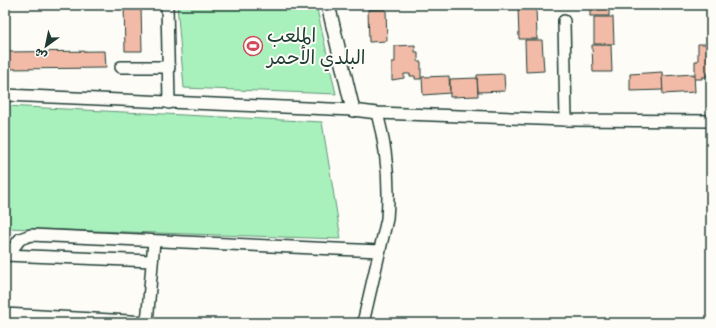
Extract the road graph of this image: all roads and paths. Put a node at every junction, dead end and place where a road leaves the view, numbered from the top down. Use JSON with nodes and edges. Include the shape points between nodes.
{"nodes":[{"id":1,"x":167,"y":5,"type":"edge"},
{"id":2,"x":328,"y":5,"type":"edge"},
{"id":3,"x":564,"y":21,"type":"dead end"},
{"id":4,"x":121,"y":67,"type":"dead end"},
{"id":5,"x":168,"y":67,"type":"junction"},
{"id":6,"x":5,"y":95,"type":"edge"},
{"id":7,"x":169,"y":103,"type":"junction"},
{"id":8,"x":353,"y":110,"type":"junction"},
{"id":9,"x":377,"y":114,"type":"junction"},
{"id":10,"x":566,"y":120,"type":"junction"},
{"id":11,"x":711,"y":121,"type":"edge"},
{"id":12,"x":154,"y":241,"type":"junction"},
{"id":13,"x":379,"y":251,"type":"junction"},
{"id":14,"x":6,"y":255,"type":"edge"},
{"id":15,"x":152,"y":261,"type":"junction"},
{"id":16,"x":5,"y":314,"type":"edge"},
{"id":17,"x":147,"y":322,"type":"edge"},
{"id":18,"x":363,"y":323,"type":"edge"}],
"edges":[{"from":1,"to":5,"type":"street"},
{"from":2,"to":8,"type":"street"},
{"from":3,"to":10,"type":"street"},
{"from":4,"to":5,"type":"street"},
{"from":5,"to":7,"type":"street"},
{"from":6,"to":7,"type":"street"},
{"from":7,"to":8,"type":"street"},
{"from":8,"to":9,"type":"street"},
{"from":9,"to":10,"type":"street"},
{"from":9,"to":13,"type":"street","via":[[386,149],[389,187],[387,219]]},
{"from":10,"to":11,"type":"street"},
{"from":12,"to":13,"type":"street"},
{"from":12,"to":14,"type":"street","via":[[31,235],[20,239]]},
{"from":12,"to":15,"type":"street"},
{"from":13,"to":18,"type":"street"},
{"from":14,"to":15,"type":"street"},
{"from":15,"to":17,"type":"street"},
{"from":16,"to":17,"type":"street"}]}
